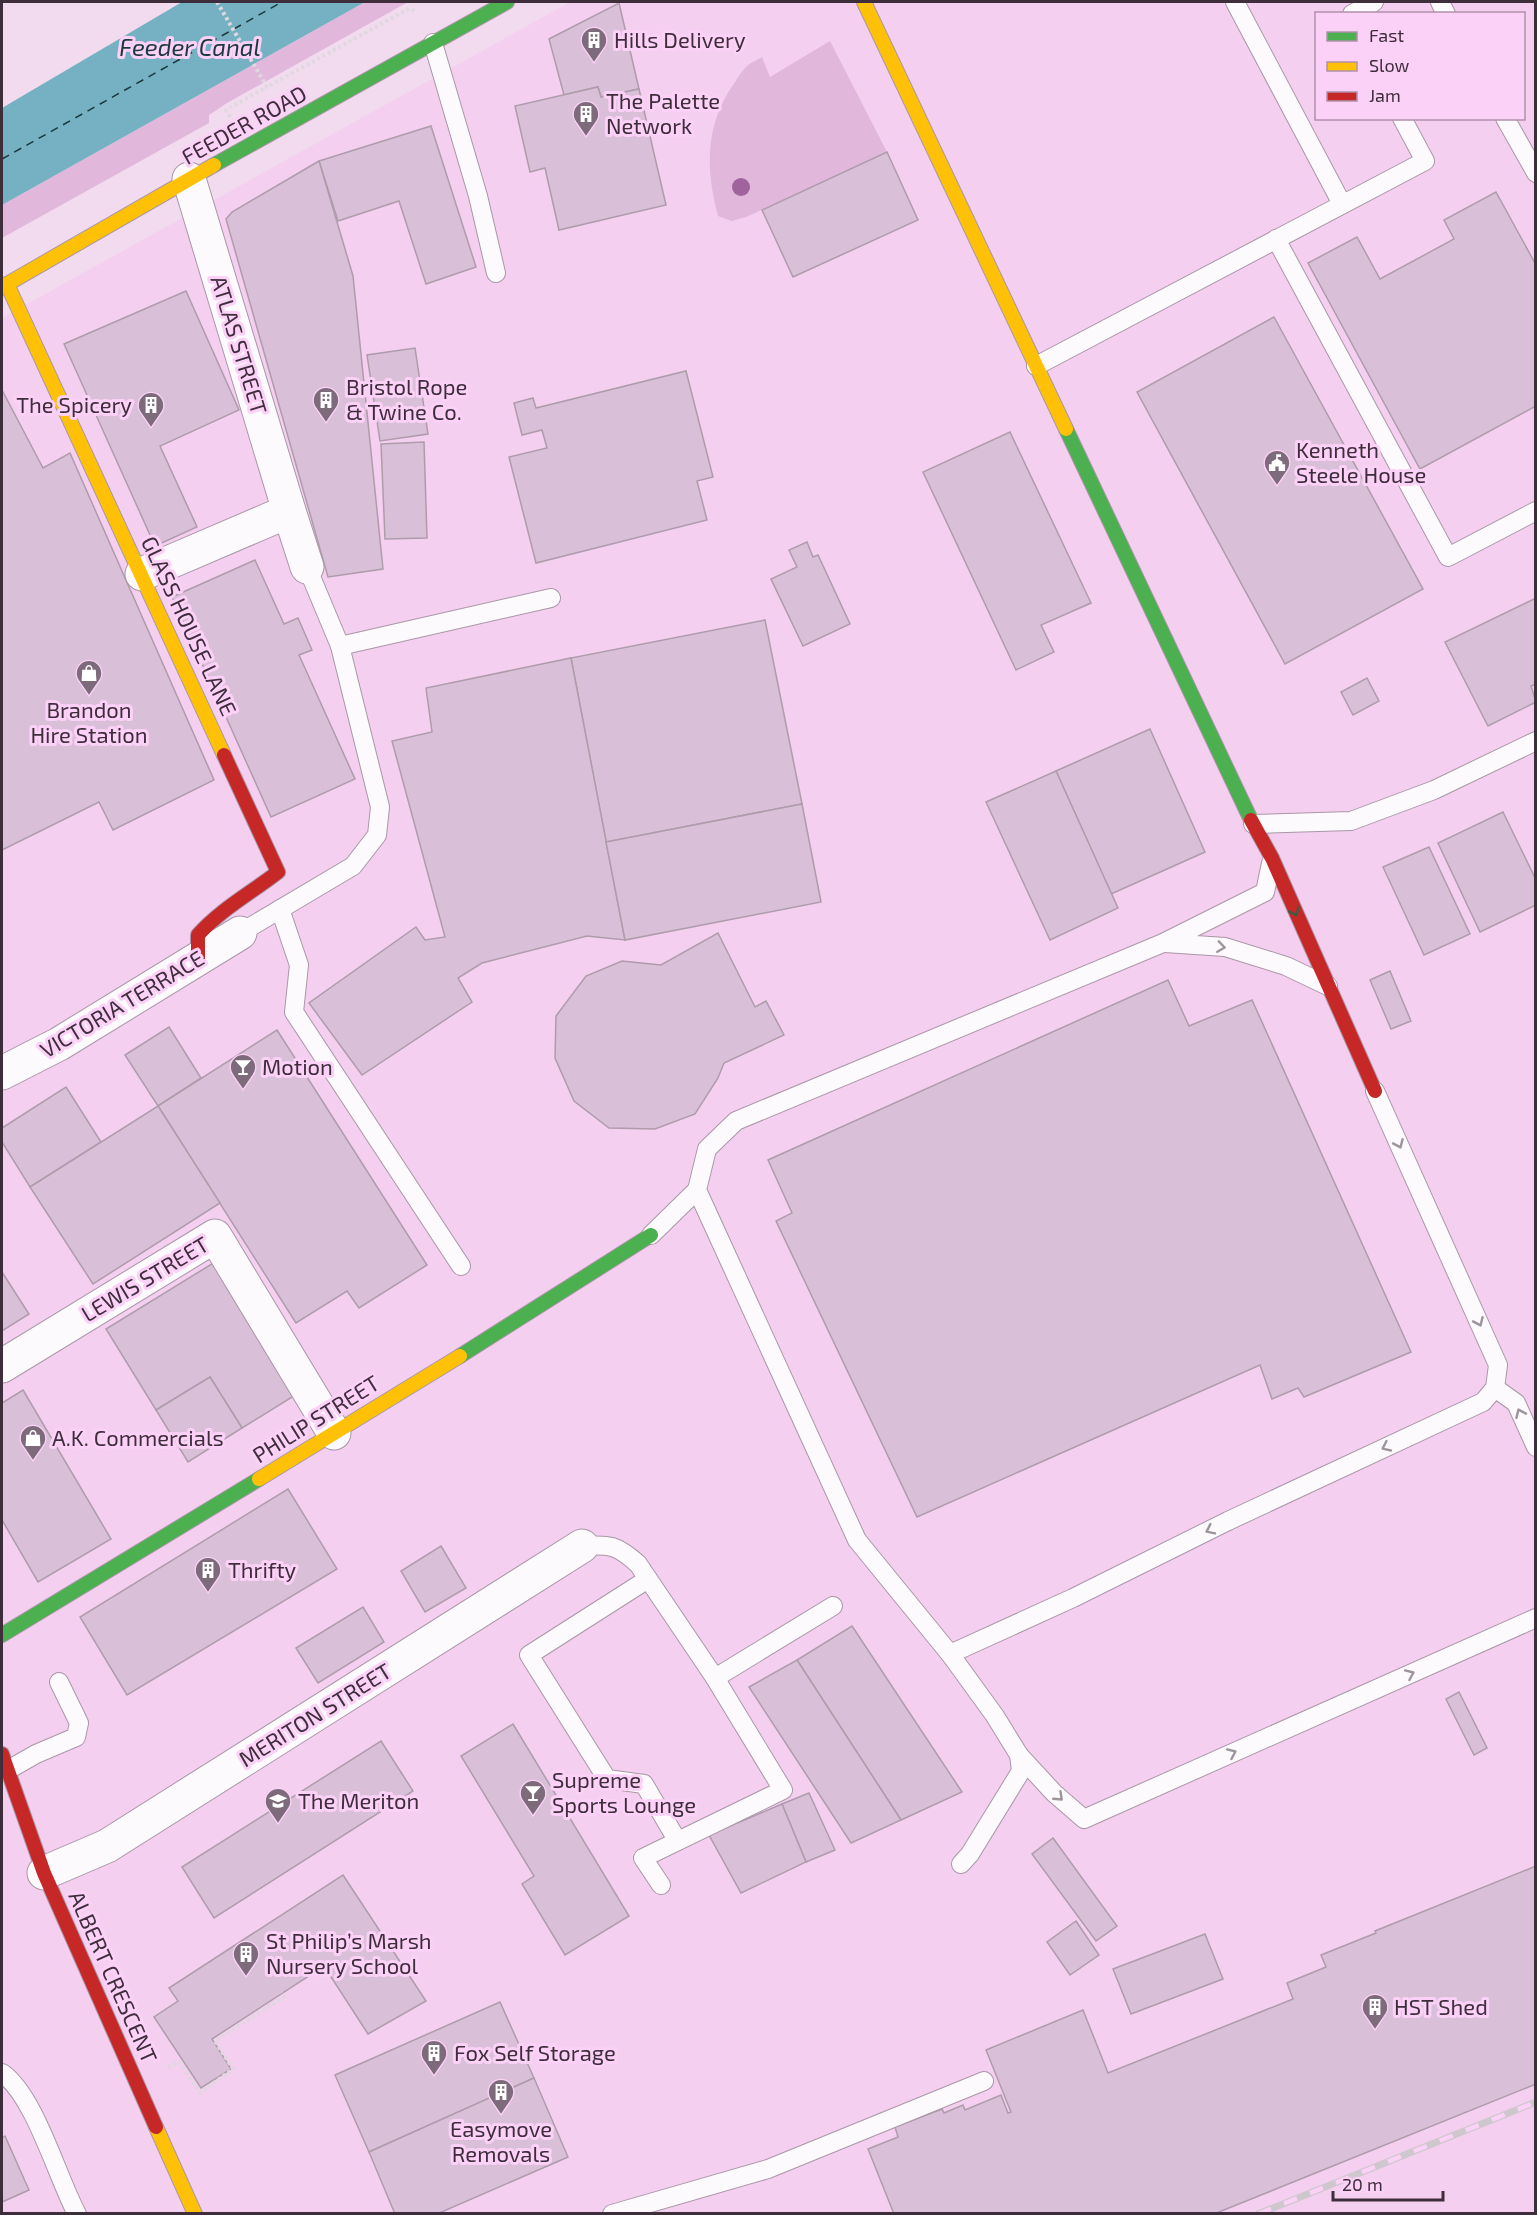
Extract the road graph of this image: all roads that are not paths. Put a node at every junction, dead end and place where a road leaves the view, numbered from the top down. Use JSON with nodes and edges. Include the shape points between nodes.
{"nodes":[{"id":1,"x":507,"y":2,"type":"edge"},
{"id":2,"x":864,"y":2,"type":"edge"},
{"id":3,"x":1235,"y":2,"type":"edge"},
{"id":4,"x":1374,"y":2,"type":"edge"},
{"id":5,"x":1356,"y":12,"type":"edge"},
{"id":6,"x":433,"y":43,"type":"junction"},
{"id":7,"x":1403,"y":120,"type":"edge"},
{"id":8,"x":1506,"y":120,"type":"edge"},
{"id":9,"x":1536,"y":173,"type":"edge"},
{"id":10,"x":189,"y":179,"type":"junction"},
{"id":11,"x":1342,"y":204,"type":"junction"},
{"id":12,"x":1276,"y":239,"type":"junction"},
{"id":13,"x":496,"y":273,"type":"dead end"},
{"id":14,"x":4,"y":285,"type":"edge"},
{"id":15,"x":1036,"y":366,"type":"junction"},
{"id":16,"x":289,"y":511,"type":"junction"},
{"id":17,"x":1536,"y":511,"type":"edge"},
{"id":18,"x":307,"y":567,"type":"joint"},
{"id":19,"x":142,"y":574,"type":"junction"},
{"id":20,"x":551,"y":598,"type":"dead end"},
{"id":21,"x":340,"y":646,"type":"junction"},
{"id":22,"x":1536,"y":741,"type":"edge"},
{"id":23,"x":1253,"y":824,"type":"junction"},
{"id":24,"x":1272,"y":858,"type":"junction"},
{"id":25,"x":280,"y":909,"type":"junction"},
{"id":26,"x":240,"y":933,"type":"joint"},
{"id":27,"x":1163,"y":943,"type":"junction"},
{"id":28,"x":198,"y":959,"type":"junction"},
{"id":29,"x":1328,"y":986,"type":"junction"},
{"id":30,"x":2,"y":1073,"type":"edge"},
{"id":31,"x":1375,"y":1091,"type":"joint"},
{"id":32,"x":697,"y":1190,"type":"junction"},
{"id":33,"x":651,"y":1235,"type":"joint"},
{"id":34,"x":461,"y":1266,"type":"dead end"},
{"id":35,"x":2,"y":1366,"type":"edge"},
{"id":36,"x":1495,"y":1388,"type":"junction"},
{"id":37,"x":334,"y":1433,"type":"junction"},
{"id":38,"x":1536,"y":1447,"type":"edge"},
{"id":39,"x":582,"y":1546,"type":"joint"},
{"id":40,"x":648,"y":1579,"type":"junction"},
{"id":41,"x":833,"y":1606,"type":"dead end"},
{"id":42,"x":1536,"y":1618,"type":"edge"},
{"id":43,"x":2,"y":1635,"type":"edge"},
{"id":44,"x":950,"y":1654,"type":"junction"},
{"id":45,"x":715,"y":1678,"type":"junction"},
{"id":46,"x":59,"y":1682,"type":"dead end"},
{"id":47,"x":1019,"y":1755,"type":"junction"},
{"id":48,"x":5,"y":1762,"type":"edge"},
{"id":49,"x":677,"y":1840,"type":"junction"},
{"id":50,"x":961,"y":1864,"type":"dead end"},
{"id":51,"x":44,"y":1872,"type":"junction"},
{"id":52,"x":660,"y":1885,"type":"dead end"},
{"id":53,"x":2,"y":2073,"type":"edge"},
{"id":54,"x":984,"y":2081,"type":"dead end"},
{"id":55,"x":77,"y":2214,"type":"edge"},
{"id":56,"x":195,"y":2214,"type":"edge"},
{"id":57,"x":612,"y":2214,"type":"edge"}],
"edges":[{"from":1,"to":6,"type":"street","name":"FEEDER ROAD"},
{"from":2,"to":15,"type":"street"},
{"from":3,"to":11,"type":"lane"},
{"from":4,"to":5,"type":"lane"},
{"from":6,"to":10,"type":"street","name":"FEEDER ROAD"},
{"from":6,"to":13,"type":"lane"},
{"from":7,"to":11,"type":"lane","via":[[1425,161]]},
{"from":8,"to":9,"type":"lane"},
{"from":10,"to":14,"type":"street","name":"FEEDER ROAD"},
{"from":10,"to":16,"type":"street","name":"ATLAS STREET"},
{"from":11,"to":12,"type":"lane"},
{"from":12,"to":15,"type":"lane"},
{"from":12,"to":17,"type":"lane","via":[[1449,557]]},
{"from":14,"to":19,"type":"street","name":"GLASS HOUSE LANE"},
{"from":15,"to":23,"type":"street"},
{"from":16,"to":18,"type":"street","name":"ATLAS STREET"},
{"from":16,"to":19,"type":"street"},
{"from":18,"to":21,"type":"lane","name":"ATLAS STREET"},
{"from":19,"to":28,"type":"street","name":"GLASS HOUSE LANE","via":[[278,872],[212,918],[198,934]]},
{"from":20,"to":21,"type":"lane"},
{"from":21,"to":25,"type":"lane","name":"ATLAS STREET","via":[[380,807],[377,835],[353,866]]},
{"from":22,"to":23,"type":"lane","via":[[1434,790],[1352,821]]},
{"from":23,"to":24,"type":"street"},
{"from":24,"to":27,"type":"lane","via":[[1265,892]]},
{"from":24,"to":29,"type":"street","one_way":true},
{"from":25,"to":26,"type":"lane","name":"ATLAS STREET"},
{"from":25,"to":34,"type":"lane","via":[[298,965],[294,1012]]},
{"from":26,"to":28,"type":"street","name":"VICTORIA TERRACE"},
{"from":27,"to":29,"type":"lane","one_way":true,"via":[[1226,947],[1286,966]]},
{"from":27,"to":32,"type":"lane","via":[[736,1121],[707,1149]]},
{"from":28,"to":30,"type":"street","name":"VICTORIA TERRACE","via":[[59,1044]]},
{"from":29,"to":31,"type":"street"},
{"from":31,"to":36,"type":"lane","one_way":true,"via":[[1498,1365]]},
{"from":32,"to":33,"type":"lane"},
{"from":32,"to":44,"type":"lane","via":[[857,1540]]},
{"from":33,"to":37,"type":"street","name":"PHILIP STREET"},
{"from":35,"to":37,"type":"street","name":"LEWIS STREET","via":[[215,1236]]},
{"from":38,"to":36,"type":"lane","one_way":true,"via":[[1516,1403]]},
{"from":36,"to":44,"type":"lane","one_way":true,"via":[[1483,1402]]},
{"from":37,"to":43,"type":"street","name":"PHILIP STREET"},
{"from":39,"to":40,"type":"lane","via":[[602,1544],[622,1550]]},
{"from":39,"to":51,"type":"street","name":"MERITON STREET","via":[[107,1846]]},
{"from":40,"to":45,"type":"lane"},
{"from":40,"to":49,"type":"lane","via":[[529,1655],[607,1779],[644,1784]]},
{"from":41,"to":45,"type":"lane"},
{"from":47,"to":42,"type":"lane","one_way":true,"via":[[1084,1819]]},
{"from":44,"to":47,"type":"lane"},
{"from":45,"to":49,"type":"lane","via":[[783,1790]]},
{"from":46,"to":48,"type":"lane","via":[[79,1723],[76,1737]]},
{"from":47,"to":50,"type":"lane","via":[[1021,1771]]},
{"from":48,"to":51,"type":"street","name":"ALBERT CRESCENT"},
{"from":49,"to":52,"type":"lane","via":[[643,1858]]},
{"from":51,"to":56,"type":"street","name":"ALBERT CRESCENT"},
{"from":53,"to":55,"type":"lane","via":[[10,2079],[41,2130]]},
{"from":54,"to":57,"type":"lane","via":[[768,2169]]}]}
